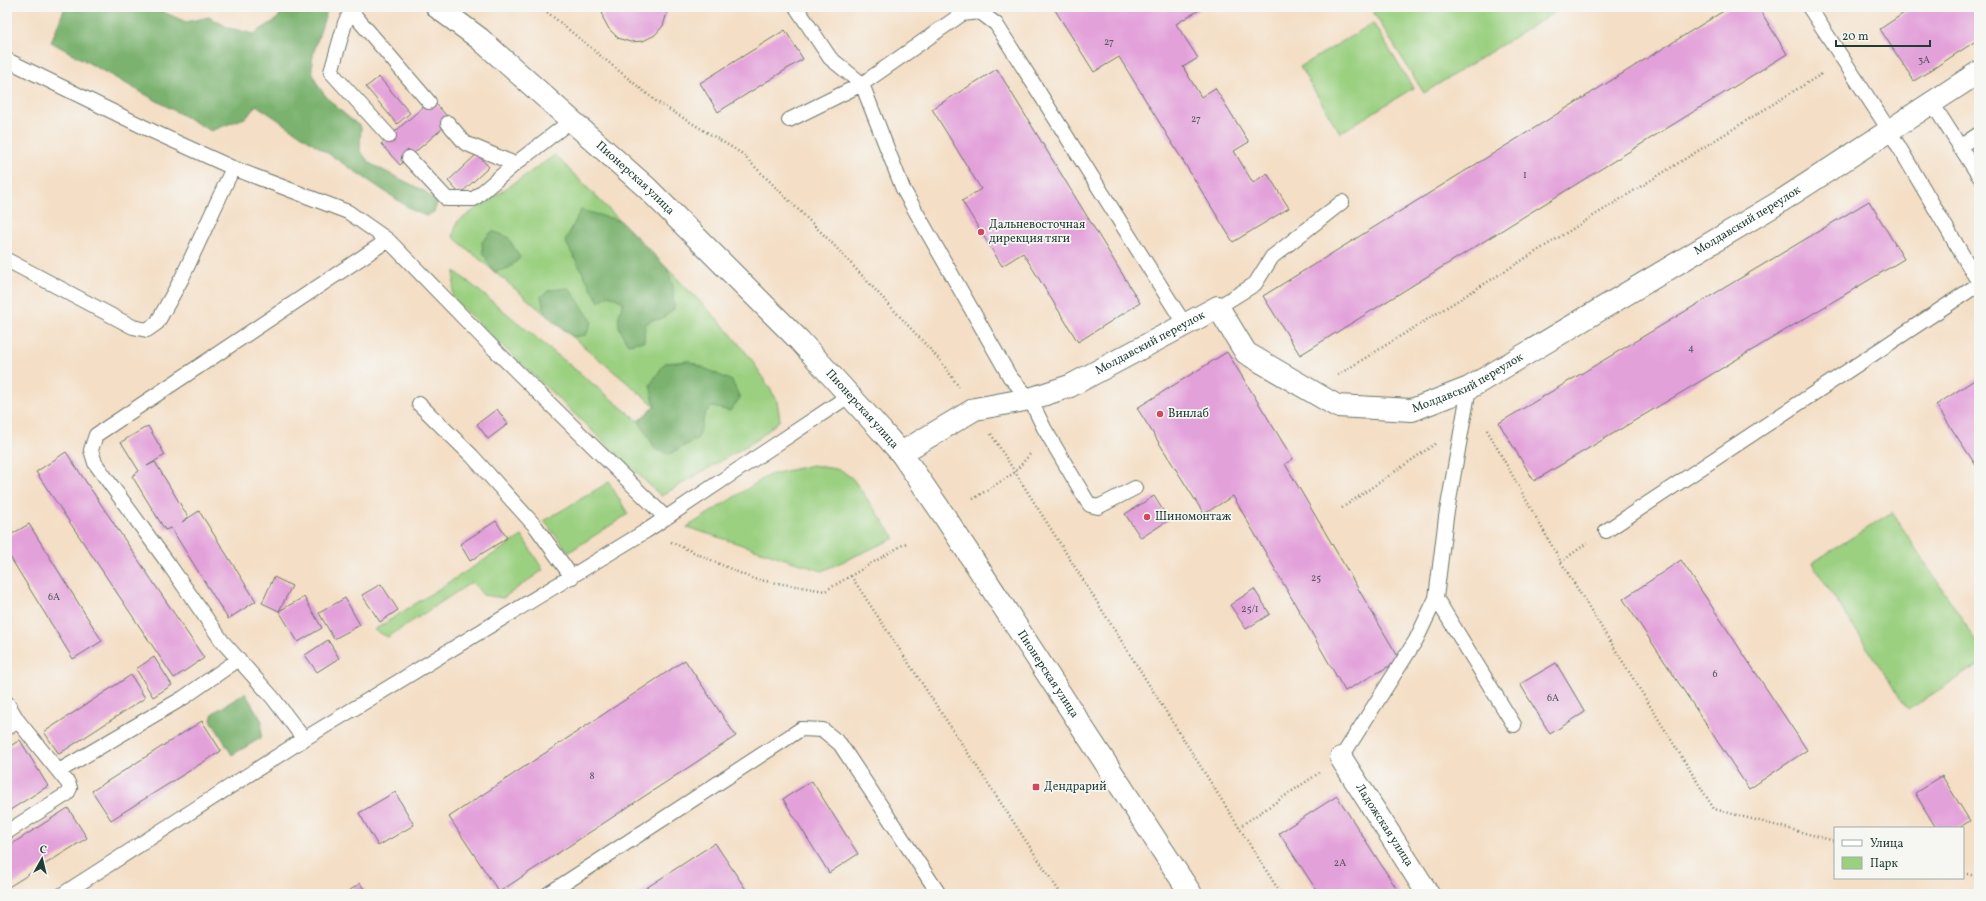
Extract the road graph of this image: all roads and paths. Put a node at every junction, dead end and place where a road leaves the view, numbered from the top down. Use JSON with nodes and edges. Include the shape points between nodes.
{"nodes":[{"id":1,"x":437,"y":7,"type":"edge"},
{"id":2,"x":541,"y":7,"type":"edge"},
{"id":3,"x":796,"y":7,"type":"edge"},
{"id":4,"x":1809,"y":7,"type":"edge"},
{"id":5,"x":352,"y":9,"type":"edge"},
{"id":6,"x":7,"y":60,"type":"edge"},
{"id":7,"x":1843,"y":60,"type":"junction"},
{"id":8,"x":1979,"y":72,"type":"edge"},
{"id":9,"x":862,"y":84,"type":"junction"},
{"id":10,"x":429,"y":102,"type":"dead end"},
{"id":11,"x":1932,"y":103,"type":"junction"},
{"id":12,"x":572,"y":120,"type":"junction"},
{"id":13,"x":789,"y":120,"type":"dead end"},
{"id":14,"x":448,"y":123,"type":"dead end"},
{"id":15,"x":1889,"y":130,"type":"junction"},
{"id":16,"x":1979,"y":134,"type":"edge"},
{"id":17,"x":389,"y":136,"type":"dead end"},
{"id":18,"x":1959,"y":147,"type":"junction"},
{"id":19,"x":409,"y":158,"type":"dead end"},
{"id":20,"x":515,"y":164,"type":"junction"},
{"id":21,"x":233,"y":168,"type":"junction"},
{"id":22,"x":1979,"y":176,"type":"edge"},
{"id":23,"x":1342,"y":202,"type":"dead end"},
{"id":24,"x":388,"y":240,"type":"junction"},
{"id":25,"x":7,"y":260,"type":"edge"},
{"id":26,"x":1979,"y":283,"type":"edge"},
{"id":27,"x":1218,"y":307,"type":"junction"},
{"id":28,"x":1185,"y":325,"type":"junction"},
{"id":29,"x":1334,"y":377,"type":"dead end"},
{"id":30,"x":1469,"y":388,"type":"junction"},
{"id":31,"x":850,"y":395,"type":"junction"},
{"id":32,"x":1030,"y":399,"type":"junction"},
{"id":33,"x":419,"y":404,"type":"dead end"},
{"id":34,"x":975,"y":409,"type":"junction"},
{"id":35,"x":1462,"y":425,"type":"junction"},
{"id":36,"x":1484,"y":427,"type":"dead end"},
{"id":37,"x":901,"y":453,"type":"junction"},
{"id":38,"x":1014,"y":473,"type":"junction"},
{"id":39,"x":1135,"y":488,"type":"dead end"},
{"id":40,"x":973,"y":499,"type":"dead end"},
{"id":41,"x":1342,"y":508,"type":"dead end"},
{"id":42,"x":666,"y":518,"type":"junction"},
{"id":43,"x":646,"y":531,"type":"junction"},
{"id":44,"x":1606,"y":531,"type":"joint"},
{"id":45,"x":906,"y":542,"type":"dead end"},
{"id":46,"x":1561,"y":562,"type":"junction"},
{"id":47,"x":850,"y":576,"type":"junction"},
{"id":48,"x":572,"y":577,"type":"junction"},
{"id":49,"x":1436,"y":598,"type":"junction"},
{"id":50,"x":239,"y":659,"type":"junction"},
{"id":51,"x":7,"y":703,"type":"edge"},
{"id":52,"x":13,"y":725,"type":"edge"},
{"id":53,"x":1514,"y":725,"type":"dead end"},
{"id":54,"x":304,"y":738,"type":"junction"},
{"id":55,"x":1340,"y":758,"type":"junction"},
{"id":56,"x":59,"y":771,"type":"junction"},
{"id":57,"x":1238,"y":828,"type":"junction"},
{"id":58,"x":7,"y":832,"type":"edge"},
{"id":59,"x":1834,"y":841,"type":"edge"},
{"id":60,"x":1964,"y":873,"type":"edge"},
{"id":61,"x":1979,"y":877,"type":"edge"},
{"id":62,"x":64,"y":894,"type":"edge"},
{"id":63,"x":548,"y":894,"type":"edge"},
{"id":64,"x":939,"y":894,"type":"edge"},
{"id":65,"x":1061,"y":894,"type":"edge"},
{"id":66,"x":1191,"y":894,"type":"edge"},
{"id":67,"x":1281,"y":894,"type":"edge"},
{"id":68,"x":1428,"y":894,"type":"edge"}],
"edges":[{"from":1,"to":12,"type":"street","name":"Пионерская улица","via":[[480,39]]},
{"from":2,"to":34,"type":"path","via":[[657,102],[741,153],[831,242],[940,360]]},
{"from":3,"to":9,"type":"lane","via":[[830,58]]},
{"from":4,"to":7,"type":"lane"},
{"from":5,"to":10,"type":"lane"},
{"from":5,"to":17,"type":"lane","via":[[331,72]]},
{"from":6,"to":21,"type":"lane"},
{"from":7,"to":15,"type":"lane"},
{"from":7,"to":29,"type":"path"},
{"from":8,"to":11,"type":"street","name":"Молдавский переулок"},
{"from":9,"to":13,"type":"lane"},
{"from":9,"to":28,"type":"lane","via":[[962,14],[980,12],[991,20],[996,24]]},
{"from":9,"to":32,"type":"lane","via":[[903,189],[1010,377]]},
{"from":11,"to":15,"type":"street","name":"Молдавский переулок"},
{"from":11,"to":18,"type":"lane"},
{"from":12,"to":20,"type":"lane"},
{"from":12,"to":31,"type":"street","name":"Пионерская улица","via":[[647,188],[744,283]]},
{"from":14,"to":20,"type":"lane","via":[[464,143]]},
{"from":15,"to":26,"type":"lane"},
{"from":15,"to":30,"type":"street","name":"Молдавский переулок","via":[[1778,203]]},
{"from":16,"to":18,"type":"lane"},
{"from":18,"to":22,"type":"lane"},
{"from":19,"to":20,"type":"lane","via":[[447,200],[474,199]]},
{"from":21,"to":24,"type":"lane","via":[[348,212]]},
{"from":21,"to":25,"type":"lane","via":[[182,278],[157,323],[147,330],[133,327]]},
{"from":23,"to":27,"type":"lane","via":[[1272,257],[1255,284]]},
{"from":24,"to":42,"type":"lane","via":[[495,350]]},
{"from":24,"to":50,"type":"lane","via":[[96,435],[91,450],[95,463],[222,641]]},
{"from":26,"to":44,"type":"lane"},
{"from":27,"to":28,"type":"street","name":"Молдавский переулок"},
{"from":27,"to":30,"type":"street","name":"Молдавский переулок","via":[[1246,353],[1337,406],[1412,410]]},
{"from":28,"to":32,"type":"street","name":"Молдавский переулок","via":[[1070,386]]},
{"from":30,"to":35,"type":"lane"},
{"from":31,"to":37,"type":"street","name":"Пионерская улица"},
{"from":31,"to":42,"type":"lane"},
{"from":32,"to":34,"type":"street","name":"Молдавский переулок"},
{"from":32,"to":39,"type":"lane","via":[[1044,428],[1090,505],[1098,507]]},
{"from":33,"to":48,"type":"lane","via":[[472,456],[536,526]]},
{"from":34,"to":37,"type":"street","name":"Молдавский переулок"},
{"from":34,"to":38,"type":"path"},
{"from":35,"to":41,"type":"path"},
{"from":35,"to":49,"type":"lane","via":[[1446,517]]},
{"from":36,"to":46,"type":"path"},
{"from":37,"to":66,"type":"street","name":"Пионерская улица"},
{"from":38,"to":40,"type":"path"},
{"from":38,"to":57,"type":"path"},
{"from":42,"to":43,"type":"lane"},
{"from":43,"to":47,"type":"path","via":[[753,579],[825,591]]},
{"from":43,"to":48,"type":"lane"},
{"from":44,"to":46,"type":"path"},
{"from":45,"to":47,"type":"path"},
{"from":46,"to":59,"type":"path","via":[[1714,808]]},
{"from":47,"to":65,"type":"path"},
{"from":48,"to":54,"type":"lane"},
{"from":49,"to":53,"type":"lane"},
{"from":49,"to":55,"type":"lane","via":[[1416,640]]},
{"from":50,"to":54,"type":"lane"},
{"from":50,"to":56,"type":"lane","via":[[183,698]]},
{"from":51,"to":52,"type":"lane"},
{"from":52,"to":56,"type":"lane"},
{"from":54,"to":62,"type":"lane"},
{"from":55,"to":57,"type":"path"},
{"from":55,"to":68,"type":"street","name":"Ладожская улица"},
{"from":56,"to":58,"type":"lane","via":[[70,788],[67,794]]},
{"from":57,"to":67,"type":"path"},
{"from":60,"to":61,"type":"path"},
{"from":63,"to":64,"type":"lane","via":[[801,730],[823,730],[840,744]]}]}
